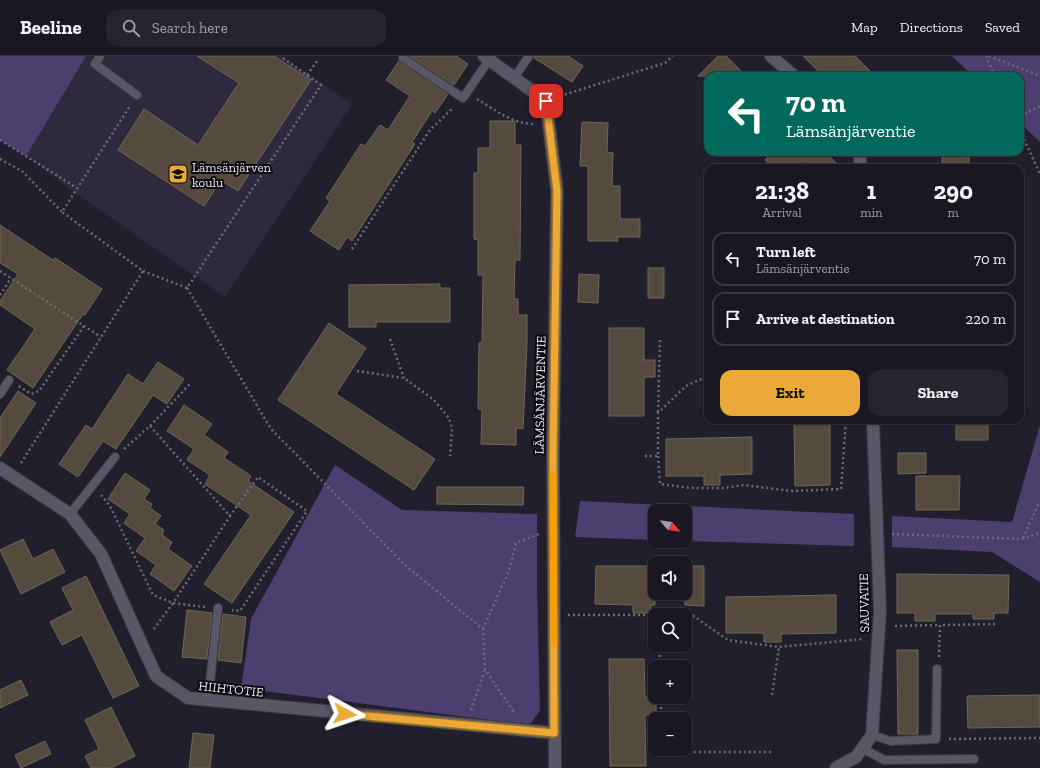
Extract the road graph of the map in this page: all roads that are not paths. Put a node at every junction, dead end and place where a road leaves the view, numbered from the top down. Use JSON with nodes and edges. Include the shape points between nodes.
{"nodes":[{"id":1,"x":100,"y":56,"type":"edge"},
{"id":2,"x":529,"y":56,"type":"edge"},
{"id":3,"x":771,"y":56,"type":"edge"},
{"id":4,"x":404,"y":58,"type":"dead end"},
{"id":5,"x":486,"y":58,"type":"edge"},
{"id":6,"x":789,"y":72,"type":"edge"},
{"id":7,"x":514,"y":78,"type":"junction"},
{"id":8,"x":137,"y":95,"type":"road end"},
{"id":9,"x":9,"y":380,"type":"road end"},
{"id":10,"x":0,"y":394,"type":"edge"},
{"id":11,"x":873,"y":424,"type":"edge"},
{"id":12,"x":115,"y":457,"type":"road end"},
{"id":13,"x":0,"y":468,"type":"edge"},
{"id":14,"x":70,"y":514,"type":"junction"},
{"id":15,"x":218,"y":608,"type":"road end"},
{"id":16,"x":937,"y":669,"type":"road end"},
{"id":17,"x":208,"y":701,"type":"junction"},
{"id":18,"x":554,"y":733,"type":"junction"},
{"id":19,"x":872,"y":735,"type":"junction"},
{"id":20,"x":862,"y":748,"type":"junction"},
{"id":21,"x":974,"y":759,"type":"dead end"},
{"id":22,"x":555,"y":768,"type":"edge"},
{"id":23,"x":836,"y":768,"type":"edge"}],
"edges":[{"from":1,"to":8,"type":"lane","via":[[95,64]]},
{"from":2,"to":7,"type":"lane"},
{"from":3,"to":6,"type":"street"},
{"from":4,"to":5,"type":"lane","via":[[465,95]]},
{"from":5,"to":7,"type":"street"},
{"from":7,"to":18,"type":"street","name":"LÄMSÄNJÄRVENTIE","via":[[546,101],[557,191],[553,529]]},
{"from":9,"to":10,"type":"lane"},
{"from":11,"to":19,"type":"street","name":"SAUVATIE","via":[[879,632]]},
{"from":12,"to":14,"type":"lane"},
{"from":13,"to":14,"type":"street","name":"HIIHTOTIE"},
{"from":14,"to":17,"type":"street","name":"HIIHTOTIE","via":[[101,554],[156,676],[188,698]]},
{"from":15,"to":17,"type":"lane"},
{"from":16,"to":19,"type":"lane","via":[[936,739],[891,741]]},
{"from":17,"to":18,"type":"street","name":"HIIHTOTIE"},
{"from":18,"to":22,"type":"street","name":"LÄMSÄNJÄRVENTIE"},
{"from":19,"to":20,"type":"street"},
{"from":20,"to":21,"type":"lane","via":[[884,760]]},
{"from":20,"to":23,"type":"street","via":[[856,757]]}]}
